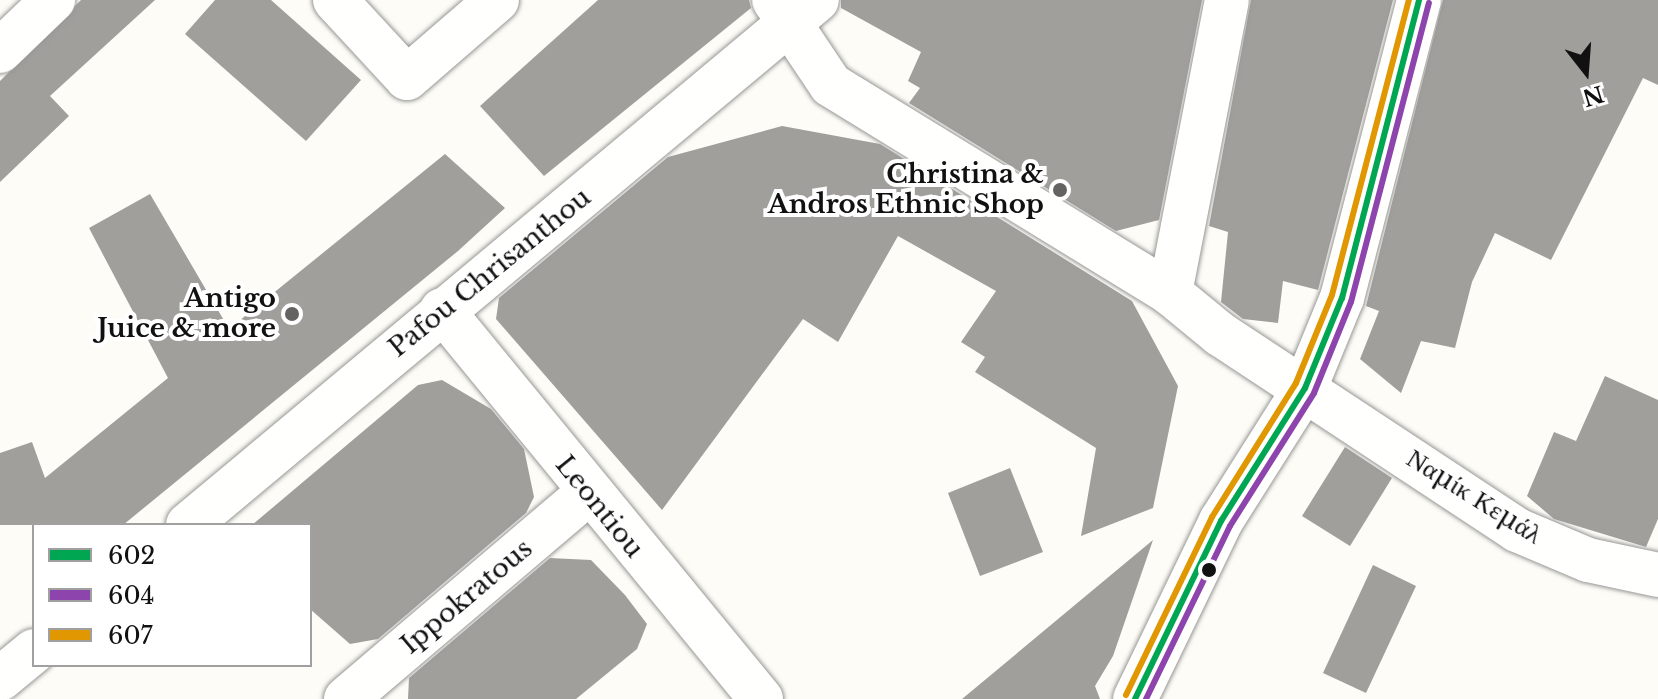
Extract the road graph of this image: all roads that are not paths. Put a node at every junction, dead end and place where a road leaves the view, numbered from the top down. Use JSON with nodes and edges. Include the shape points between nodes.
{"nodes":[{"id":1,"x":53,"y":0,"type":"edge"},
{"id":2,"x":335,"y":0,"type":"edge"},
{"id":3,"x":497,"y":0,"type":"edge"},
{"id":4,"x":1419,"y":0,"type":"edge"},
{"id":5,"x":1222,"y":1,"type":"edge"},
{"id":6,"x":795,"y":8,"type":"edge"},
{"id":7,"x":0,"y":51,"type":"edge"},
{"id":8,"x":1170,"y":293,"type":"junction"},
{"id":9,"x":442,"y":310,"type":"junction"},
{"id":10,"x":1305,"y":388,"type":"junction"},
{"id":11,"x":587,"y":494,"type":"junction"},
{"id":12,"x":190,"y":523,"type":"edge"},
{"id":13,"x":1658,"y":575,"type":"edge"},
{"id":14,"x":32,"y":653,"type":"edge"},
{"id":15,"x":0,"y":679,"type":"edge"},
{"id":16,"x":346,"y":699,"type":"edge"},
{"id":17,"x":761,"y":699,"type":"edge"},
{"id":18,"x":1135,"y":699,"type":"edge"}],
"edges":[{"from":1,"to":7,"type":"street"},
{"from":2,"to":3,"type":"street","via":[[407,78]]},
{"from":4,"to":10,"type":"street","via":[[1356,255]]},
{"from":5,"to":8,"type":"street"},
{"from":6,"to":8,"type":"street","name":"Ναμίκ Κεμάλ","via":[[831,85]]},
{"from":6,"to":9,"type":"street","name":"Pafou Chrisanthou"},
{"from":8,"to":10,"type":"street","name":"Ναμίκ Κεμάλ"},
{"from":9,"to":11,"type":"street","name":"Leontiou"},
{"from":9,"to":12,"type":"street","name":"Pafou Chrisanthou"},
{"from":10,"to":13,"type":"street","name":"Ναμίκ Κεμάλ","via":[[1517,530],[1588,560]]},
{"from":10,"to":18,"type":"street","via":[[1221,521]]},
{"from":11,"to":16,"type":"street","name":"Ippokratous"},
{"from":11,"to":17,"type":"street","name":"Leontiou"},
{"from":14,"to":15,"type":"street"}]}
